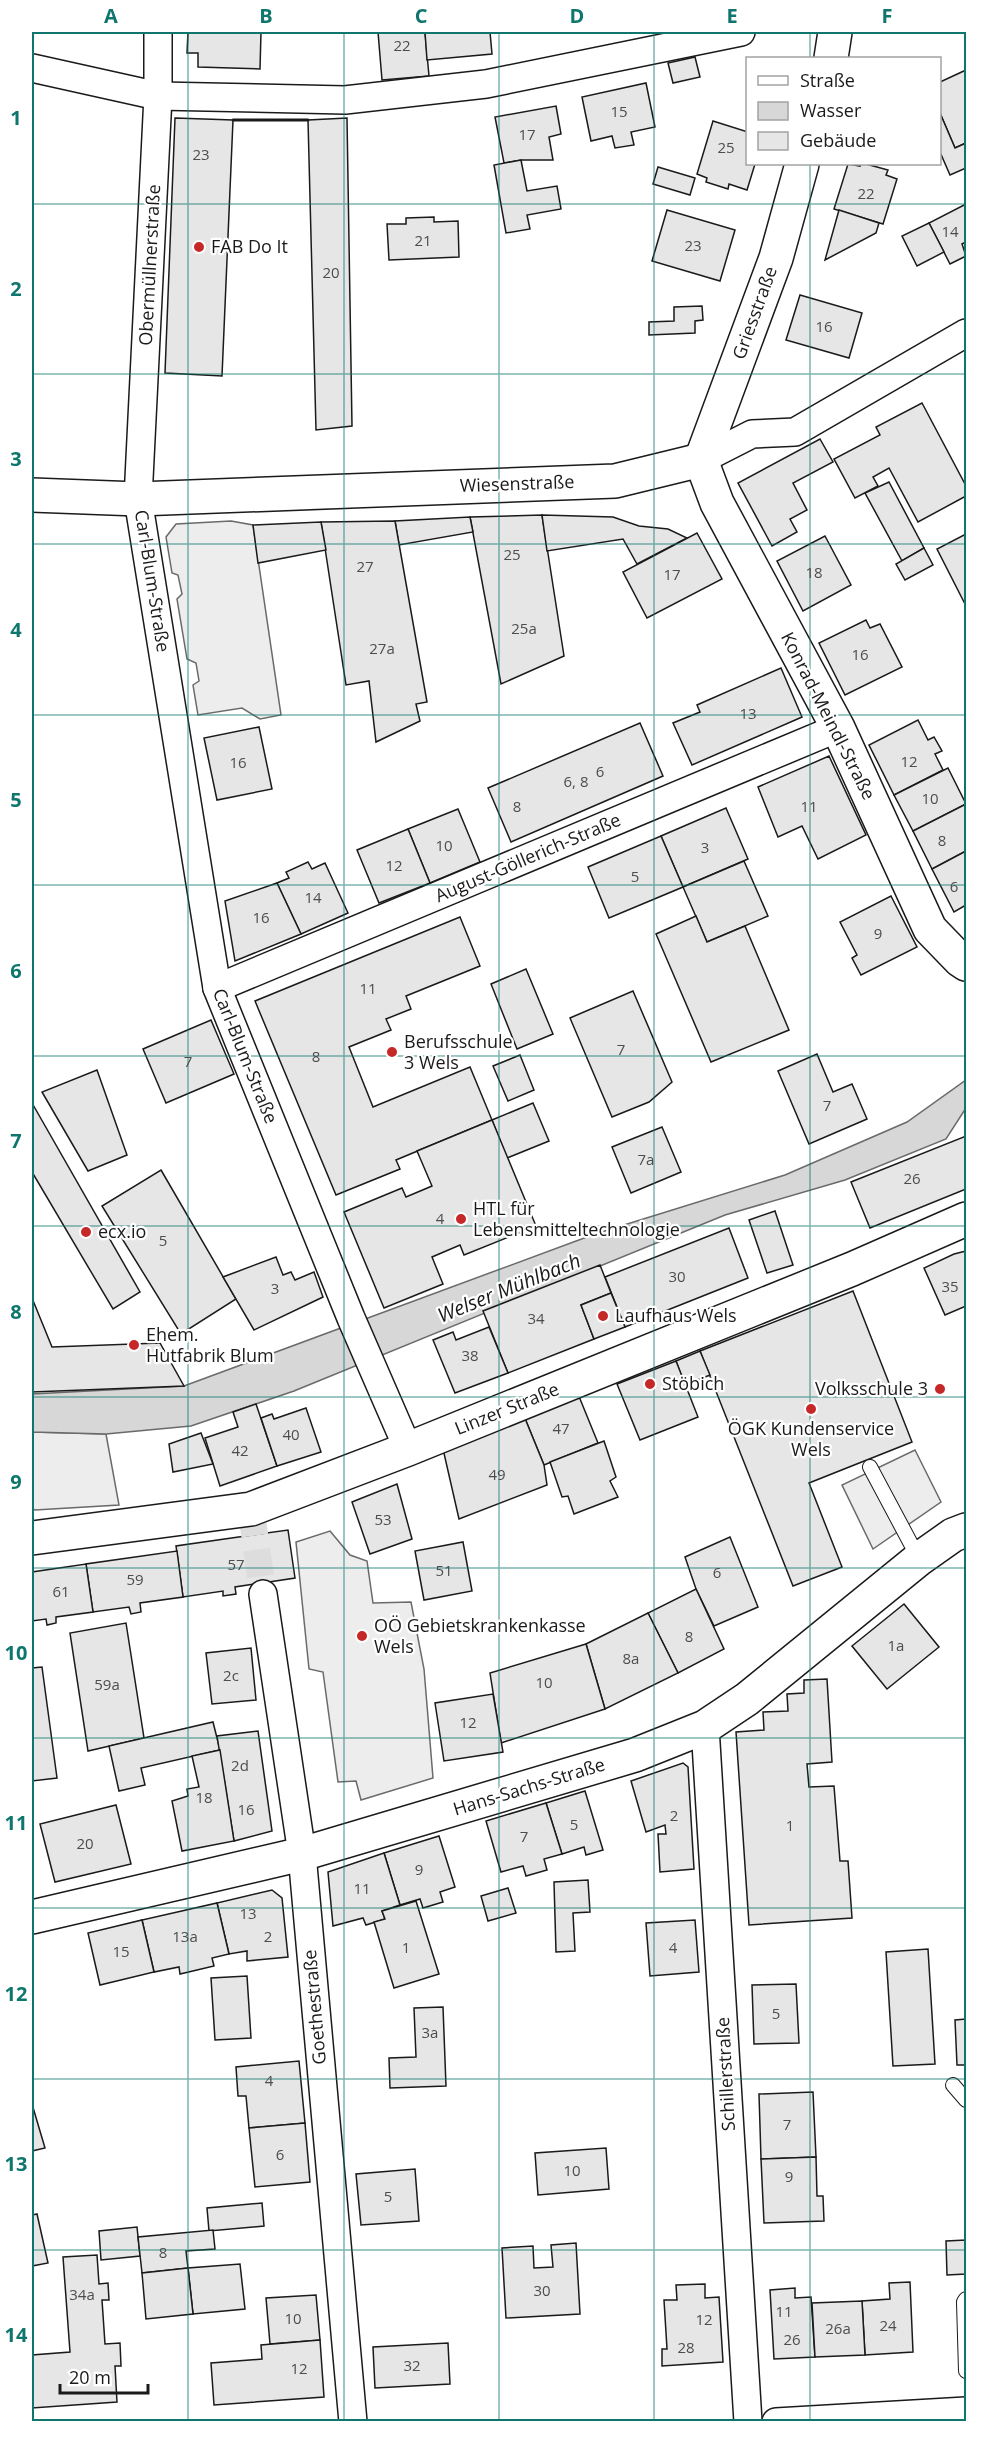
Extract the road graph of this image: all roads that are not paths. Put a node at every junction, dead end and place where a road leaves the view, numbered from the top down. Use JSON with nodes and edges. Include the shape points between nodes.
{"nodes":[{"id":1,"x":158,"y":32,"type":"edge"},
{"id":2,"x":741,"y":32,"type":"edge"},
{"id":3,"x":835,"y":32,"type":"edge"},
{"id":4,"x":831,"y":57,"type":"edge"},
{"id":5,"x":32,"y":68,"type":"edge"},
{"id":6,"x":158,"y":96,"type":"junction"},
{"id":7,"x":802,"y":165,"type":"edge"},
{"id":8,"x":966,"y":333,"type":"edge"},
{"id":9,"x":701,"y":460,"type":"junction"},
{"id":10,"x":32,"y":495,"type":"edge"},
{"id":11,"x":138,"y":499,"type":"junction"},
{"id":12,"x":838,"y":728,"type":"junction"},
{"id":13,"x":964,"y":959,"type":"edge"},
{"id":14,"x":217,"y":988,"type":"junction"},
{"id":15,"x":966,"y":1219,"type":"edge"},
{"id":16,"x":408,"y":1449,"type":"junction"},
{"id":17,"x":870,"y":1467,"type":"dead end"},
{"id":18,"x":966,"y":1530,"type":"edge"},
{"id":19,"x":32,"y":1538,"type":"edge"},
{"id":20,"x":920,"y":1559,"type":"junction"},
{"id":21,"x":263,"y":1594,"type":"tunnel mouth"},
{"id":22,"x":705,"y":1727,"type":"junction"},
{"id":23,"x":302,"y":1854,"type":"junction"},
{"id":24,"x":32,"y":1917,"type":"edge"},
{"id":25,"x":952,"y":2085,"type":"dead end"},
{"id":26,"x":966,"y":2100,"type":"edge"},
{"id":27,"x":966,"y":2299,"type":"edge"},
{"id":28,"x":966,"y":2371,"type":"edge"},
{"id":29,"x":966,"y":2411,"type":"edge"},
{"id":30,"x":353,"y":2421,"type":"edge"},
{"id":31,"x":748,"y":2421,"type":"edge"},
{"id":32,"x":776,"y":2421,"type":"edge"}],
"edges":[{"from":1,"to":6,"type":"street","name":"Obermüllnerstraße"},
{"from":2,"to":6,"type":"street","via":[[486,84],[345,100]]},
{"from":3,"to":4,"type":"street"},
{"from":5,"to":6,"type":"street"},
{"from":6,"to":11,"type":"street","name":"Obermüllnerstraße"},
{"from":7,"to":9,"type":"street","name":"Griesstraße","via":[[776,258]]},
{"from":8,"to":9,"type":"street","name":"Wiesenstraße","via":[[795,432],[752,434]]},
{"from":9,"to":11,"type":"street","name":"Wiesenstraße","via":[[615,481]]},
{"from":9,"to":12,"type":"street","name":"Konrad-Meindl-Straße","via":[[717,503]]},
{"from":10,"to":11,"type":"street","name":"Wiesenstraße"},
{"from":11,"to":14,"type":"street","name":"Carl-Blum-Straße"},
{"from":12,"to":13,"type":"street","name":"Konrad-Meindl-Straße","via":[[930,929]]},
{"from":12,"to":14,"type":"street","name":"August-Göllerich-Straße"},
{"from":14,"to":16,"type":"street","name":"Carl-Blum-Straße"},
{"from":15,"to":16,"type":"street","name":"Linzer Straße"},
{"from":16,"to":19,"type":"street","name":"Linzer Straße","via":[[251,1509]]},
{"from":17,"to":20,"type":"lane"},
{"from":18,"to":20,"type":"street","name":"Hans-Sachs-Straße"},
{"from":20,"to":22,"type":"street","name":"Hans-Sachs-Straße","via":[[747,1699]]},
{"from":21,"to":23,"type":"street","name":"Goethestraße"},
{"from":22,"to":23,"type":"street","name":"Hans-Sachs-Straße","via":[[635,1755]]},
{"from":22,"to":31,"type":"street","name":"Schillerstraße"},
{"from":23,"to":24,"type":"street","name":"Hans-Sachs-Straße"},
{"from":23,"to":30,"type":"street","name":"Goethestraße"},
{"from":25,"to":26,"type":"lane"},
{"from":27,"to":28,"type":"lane"},
{"from":29,"to":32,"type":"street"}]}
